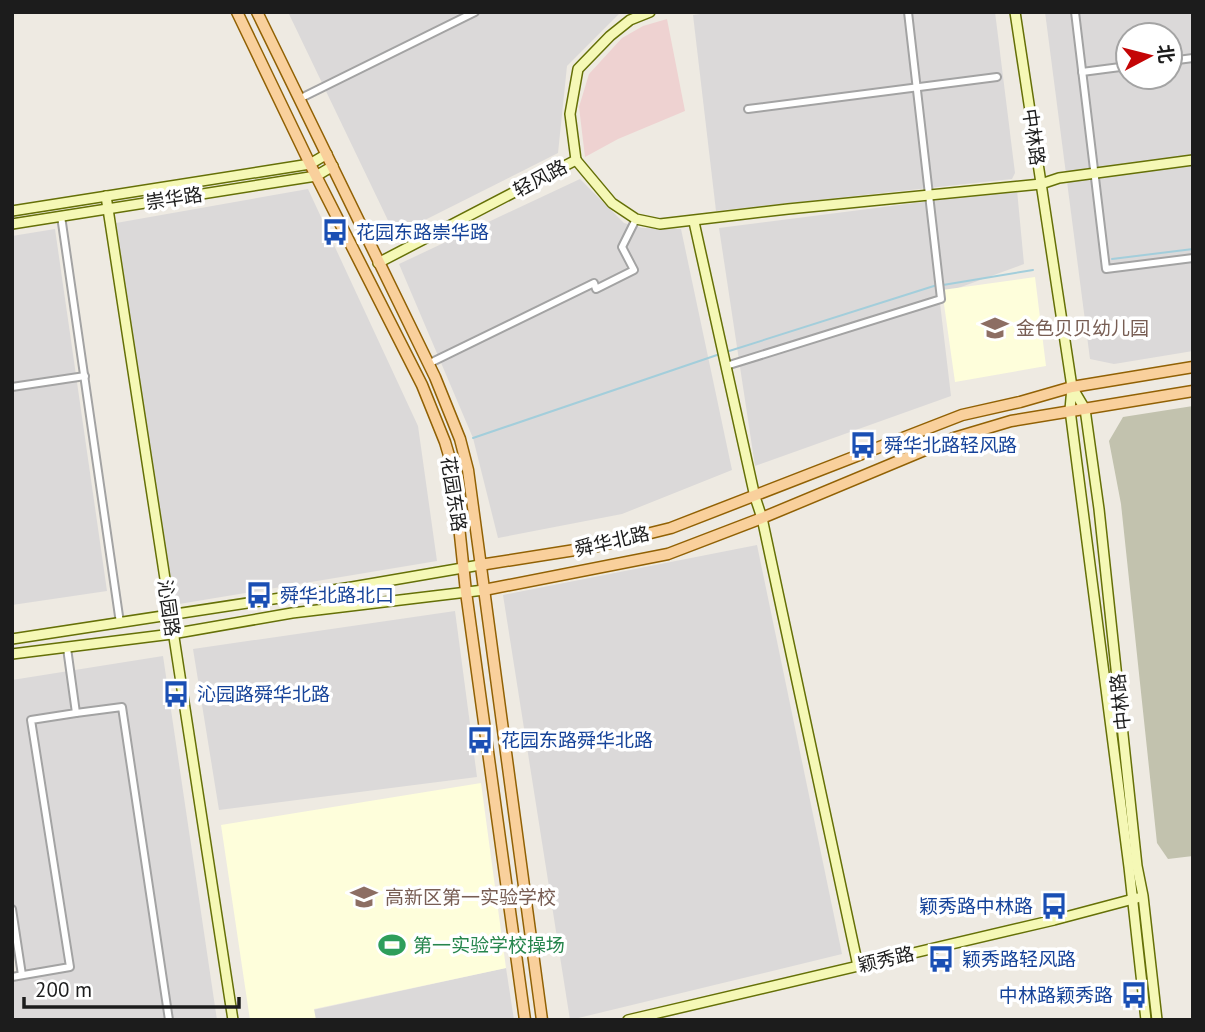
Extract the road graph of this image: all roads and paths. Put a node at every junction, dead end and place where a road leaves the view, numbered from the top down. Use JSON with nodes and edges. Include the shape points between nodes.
{"nodes":[{"id":1,"x":237,"y":12,"type":"edge"},
{"id":2,"x":257,"y":12,"type":"edge"},
{"id":3,"x":475,"y":12,"type":"edge"},
{"id":4,"x":650,"y":12,"type":"edge"},
{"id":5,"x":908,"y":12,"type":"edge"},
{"id":6,"x":1015,"y":12,"type":"edge"},
{"id":7,"x":1075,"y":12,"type":"edge"},
{"id":8,"x":1114,"y":68,"type":"edge"},
{"id":9,"x":1083,"y":72,"type":"junction"},
{"id":10,"x":997,"y":78,"type":"dead end"},
{"id":11,"x":917,"y":88,"type":"junction"},
{"id":12,"x":299,"y":100,"type":"junction"},
{"id":13,"x":748,"y":109,"type":"dead end"},
{"id":14,"x":327,"y":154,"type":"junction"},
{"id":15,"x":576,"y":159,"type":"junction"},
{"id":16,"x":1193,"y":160,"type":"edge"},
{"id":17,"x":310,"y":164,"type":"junction"},
{"id":18,"x":332,"y":166,"type":"junction"},
{"id":19,"x":1095,"y":173,"type":"junction"},
{"id":20,"x":316,"y":176,"type":"junction"},
{"id":21,"x":1041,"y":184,"type":"junction"},
{"id":22,"x":930,"y":195,"type":"junction"},
{"id":23,"x":106,"y":196,"type":"junction"},
{"id":24,"x":107,"y":209,"type":"junction"},
{"id":25,"x":12,"y":211,"type":"edge"},
{"id":26,"x":61,"y":216,"type":"junction"},
{"id":27,"x":636,"y":219,"type":"junction"},
{"id":28,"x":694,"y":222,"type":"junction"},
{"id":29,"x":12,"y":224,"type":"edge"},
{"id":30,"x":1193,"y":258,"type":"edge"},
{"id":31,"x":378,"y":263,"type":"junction"},
{"id":32,"x":724,"y":357,"type":"junction"},
{"id":33,"x":428,"y":364,"type":"junction"},
{"id":34,"x":1193,"y":367,"type":"edge"},
{"id":35,"x":85,"y":376,"type":"junction"},
{"id":36,"x":12,"y":387,"type":"edge"},
{"id":37,"x":1073,"y":387,"type":"junction"},
{"id":38,"x":1193,"y":391,"type":"edge"},
{"id":39,"x":1085,"y":409,"type":"junction"},
{"id":40,"x":1070,"y":410,"type":"junction"},
{"id":41,"x":755,"y":497,"type":"junction"},
{"id":42,"x":762,"y":518,"type":"junction"},
{"id":43,"x":481,"y":565,"type":"junction"},
{"id":44,"x":464,"y":568,"type":"junction"},
{"id":45,"x":484,"y":590,"type":"junction"},
{"id":46,"x":466,"y":592,"type":"junction"},
{"id":47,"x":170,"y":615,"type":"junction"},
{"id":48,"x":120,"y":623,"type":"junction"},
{"id":49,"x":172,"y":634,"type":"junction"},
{"id":50,"x":12,"y":639,"type":"edge"},
{"id":51,"x":66,"y":648,"type":"junction"},
{"id":52,"x":12,"y":654,"type":"edge"},
{"id":53,"x":76,"y":713,"type":"junction"},
{"id":54,"x":1143,"y":896,"type":"junction"},
{"id":55,"x":1132,"y":900,"type":"junction"},
{"id":56,"x":12,"y":909,"type":"edge"},
{"id":57,"x":858,"y":966,"type":"junction"},
{"id":58,"x":22,"y":975,"type":"junction"},
{"id":59,"x":12,"y":977,"type":"edge"},
{"id":60,"x":169,"y":1020,"type":"edge"},
{"id":61,"x":233,"y":1020,"type":"edge"},
{"id":62,"x":524,"y":1020,"type":"edge"},
{"id":63,"x":542,"y":1020,"type":"edge"},
{"id":64,"x":628,"y":1020,"type":"edge"},
{"id":65,"x":1146,"y":1020,"type":"edge"},
{"id":66,"x":1157,"y":1020,"type":"edge"}],
"edges":[{"from":1,"to":17,"type":"main road","name":"花园东路"},
{"from":2,"to":12,"type":"main road","name":"花园东路"},
{"from":3,"to":12,"type":"street"},
{"from":4,"to":15,"type":"main road","name":"轻风路","via":[[620,28],[578,69],[569,114]]},
{"from":5,"to":11,"type":"street"},
{"from":6,"to":21,"type":"main road","name":"中林路"},
{"from":7,"to":9,"type":"street"},
{"from":8,"to":9,"type":"street"},
{"from":9,"to":19,"type":"street"},
{"from":10,"to":11,"type":"street"},
{"from":11,"to":13,"type":"street"},
{"from":11,"to":22,"type":"street"},
{"from":12,"to":14,"type":"main road","name":"花园东路"},
{"from":14,"to":17,"type":"main road","name":"崇华路"},
{"from":14,"to":18,"type":"main road","name":"花园东路"},
{"from":15,"to":27,"type":"main road","via":[[612,203]]},
{"from":15,"to":31,"type":"main road","name":"轻风路"},
{"from":16,"to":19,"type":"main road"},
{"from":17,"to":20,"type":"main road","name":"花园东路"},
{"from":17,"to":23,"type":"main road","name":"崇华路"},
{"from":18,"to":20,"type":"main road","name":"崇华路"},
{"from":18,"to":31,"type":"main road","name":"花园东路"},
{"from":19,"to":21,"type":"main road"},
{"from":19,"to":30,"type":"street","via":[[1106,269]]},
{"from":20,"to":24,"type":"main road","name":"崇华路"},
{"from":20,"to":44,"type":"main road","name":"花园东路","via":[[422,385],[445,442],[458,502]]},
{"from":21,"to":22,"type":"main road"},
{"from":21,"to":37,"type":"main road","name":"中林路"},
{"from":22,"to":28,"type":"main road"},
{"from":22,"to":32,"type":"street","via":[[941,299]]},
{"from":23,"to":24,"type":"main road","name":"沁园路"},
{"from":23,"to":25,"type":"main road","name":"崇华路"},
{"from":24,"to":26,"type":"main road","name":"崇华路"},
{"from":24,"to":47,"type":"main road","name":"沁园路"},
{"from":26,"to":29,"type":"main road","name":"崇华路"},
{"from":26,"to":35,"type":"street"},
{"from":27,"to":28,"type":"main road","via":[[660,225]]},
{"from":27,"to":33,"type":"street","via":[[622,247],[634,270],[596,289],[594,283]]},
{"from":28,"to":32,"type":"main road"},
{"from":31,"to":33,"type":"main road","name":"花园东路"},
{"from":32,"to":41,"type":"main road"},
{"from":33,"to":43,"type":"main road","name":"花园东路","via":[[460,439]]},
{"from":34,"to":37,"type":"main road","name":"舜华北路"},
{"from":35,"to":36,"type":"street"},
{"from":35,"to":48,"type":"street"},
{"from":37,"to":39,"type":"main road","name":"中林路"},
{"from":37,"to":40,"type":"main road","name":"中林路"},
{"from":37,"to":41,"type":"main road","name":"舜华北路","via":[[962,415]]},
{"from":38,"to":39,"type":"main road","name":"舜华北路"},
{"from":39,"to":40,"type":"main road","name":"舜华北路"},
{"from":39,"to":54,"type":"main road","name":"中林路"},
{"from":40,"to":42,"type":"main road","name":"舜华北路","via":[[954,438]]},
{"from":40,"to":55,"type":"main road","name":"中林路"},
{"from":41,"to":42,"type":"main road"},
{"from":41,"to":43,"type":"main road","name":"舜华北路","via":[[671,528]]},
{"from":42,"to":45,"type":"main road","name":"舜华北路","via":[[668,554]]},
{"from":42,"to":57,"type":"main road"},
{"from":43,"to":44,"type":"main road","name":"舜华北路"},
{"from":43,"to":45,"type":"main road","name":"花园东路"},
{"from":44,"to":46,"type":"main road","name":"花园东路"},
{"from":44,"to":47,"type":"main road","name":"舜华北路"},
{"from":45,"to":46,"type":"main road","name":"舜华北路"},
{"from":45,"to":63,"type":"main road","name":"花园东路"},
{"from":46,"to":49,"type":"main road","name":"舜华北路","via":[[292,613]]},
{"from":46,"to":62,"type":"main road","name":"花园东路"},
{"from":47,"to":48,"type":"main road","name":"舜华北路"},
{"from":47,"to":49,"type":"main road","name":"沁园路"},
{"from":48,"to":50,"type":"main road","name":"舜华北路"},
{"from":49,"to":51,"type":"main road","name":"舜华北路"},
{"from":49,"to":61,"type":"main road","name":"沁园路"},
{"from":51,"to":52,"type":"main road","name":"舜华北路"},
{"from":51,"to":53,"type":"street"},
{"from":53,"to":58,"type":"street","via":[[31,720],[70,967]]},
{"from":53,"to":60,"type":"street","via":[[122,706]]},
{"from":54,"to":55,"type":"main road","name":"颖秀路"},
{"from":54,"to":66,"type":"main road","name":"中林路"},
{"from":55,"to":57,"type":"main road","name":"颖秀路"},
{"from":55,"to":65,"type":"main road","name":"中林路"},
{"from":56,"to":58,"type":"street"},
{"from":57,"to":64,"type":"main road","name":"颖秀路"},
{"from":58,"to":59,"type":"street"}]}
